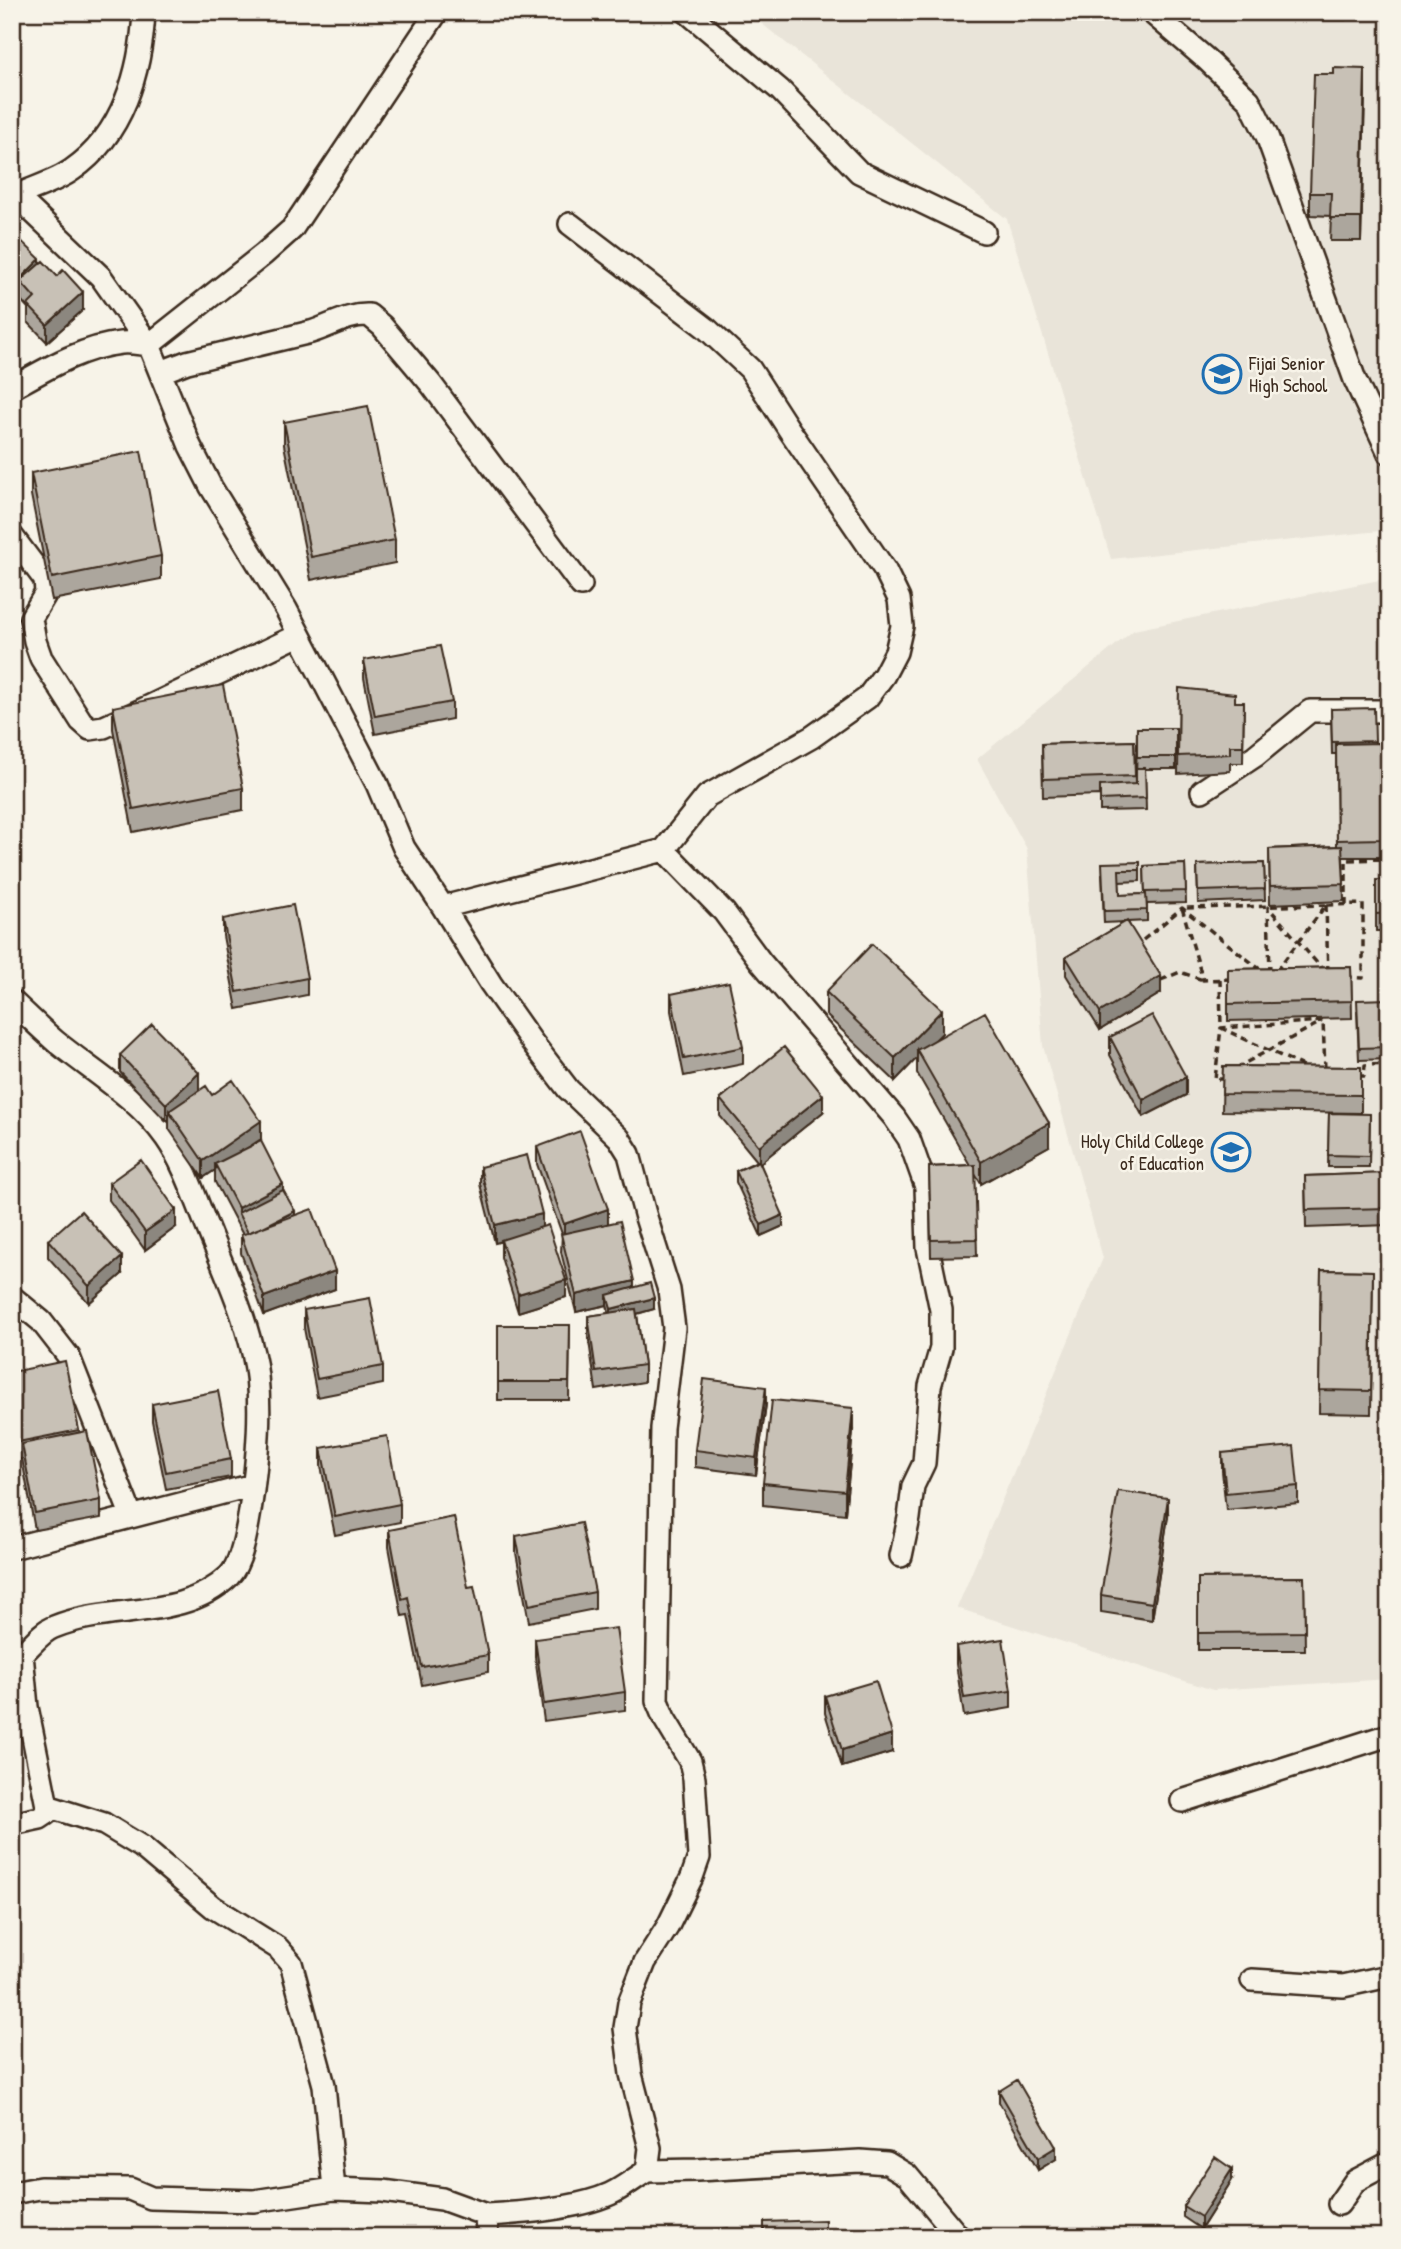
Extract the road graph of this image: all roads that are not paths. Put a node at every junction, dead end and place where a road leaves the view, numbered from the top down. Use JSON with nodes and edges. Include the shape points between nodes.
{"nodes":[{"id":1,"x":144,"y":12,"type":"edge"},
{"id":2,"x":437,"y":12,"type":"edge"},
{"id":3,"x":687,"y":12,"type":"edge"},
{"id":4,"x":1151,"y":12,"type":"edge"},
{"id":5,"x":15,"y":194,"type":"edge"},
{"id":6,"x":570,"y":224,"type":"dead end"},
{"id":7,"x":984,"y":232,"type":"dead end"},
{"id":8,"x":149,"y":345,"type":"junction"},
{"id":9,"x":161,"y":372,"type":"junction"},
{"id":10,"x":12,"y":388,"type":"edge"},
{"id":11,"x":1389,"y":453,"type":"edge"},
{"id":12,"x":12,"y":536,"type":"edge"},
{"id":13,"x":581,"y":585,"type":"dead end"},
{"id":14,"x":299,"y":635,"type":"junction"},
{"id":15,"x":1389,"y":711,"type":"edge"},
{"id":16,"x":1202,"y":791,"type":"dead end"},
{"id":17,"x":664,"y":850,"type":"junction"},
{"id":18,"x":443,"y":906,"type":"junction"},
{"id":19,"x":12,"y":1001,"type":"edge"},
{"id":20,"x":12,"y":1297,"type":"edge"},
{"id":21,"x":253,"y":1485,"type":"junction"},
{"id":22,"x":131,"y":1515,"type":"junction"},
{"id":23,"x":12,"y":1548,"type":"edge"},
{"id":24,"x":901,"y":1556,"type":"dead end"},
{"id":25,"x":1389,"y":1735,"type":"edge"},
{"id":26,"x":1182,"y":1801,"type":"dead end"},
{"id":27,"x":47,"y":1806,"type":"junction"},
{"id":28,"x":12,"y":1825,"type":"edge"},
{"id":29,"x":1389,"y":1976,"type":"edge"},
{"id":30,"x":1252,"y":1980,"type":"dead end"},
{"id":31,"x":1389,"y":2163,"type":"edge"},
{"id":32,"x":647,"y":2171,"type":"junction"},
{"id":33,"x":334,"y":2189,"type":"junction"},
{"id":34,"x":12,"y":2193,"type":"edge"},
{"id":35,"x":1339,"y":2204,"type":"dead end"},
{"id":36,"x":486,"y":2215,"type":"junction"},
{"id":37,"x":487,"y":2237,"type":"edge"},
{"id":38,"x":959,"y":2237,"type":"edge"}],
"edges":[{"from":1,"to":5,"type":"street","via":[[139,64],[116,122],[72,171]]},
{"from":2,"to":8,"type":"street","via":[[292,229]]},
{"from":3,"to":7,"type":"street","via":[[780,90],[859,172]]},
{"from":4,"to":11,"type":"street","via":[[1249,100],[1267,136],[1355,380]]},
{"from":5,"to":8,"type":"street","via":[[101,277]]},
{"from":6,"to":17,"type":"street","via":[[706,328],[751,369],[885,570],[899,599],[902,626],[896,652],[867,698],[812,737],[707,796]]},
{"from":8,"to":9,"type":"street"},
{"from":8,"to":10,"type":"street","via":[[122,342],[91,349]]},
{"from":9,"to":13,"type":"street","via":[[311,332],[346,317],[369,315],[431,384]]},
{"from":9,"to":14,"type":"street","via":[[211,487]]},
{"from":12,"to":14,"type":"street","via":[[47,584],[31,618],[41,658],[90,729],[148,708]]},
{"from":14,"to":18,"type":"street","via":[[377,784],[404,848]]},
{"from":15,"to":16,"type":"street","via":[[1310,711]]},
{"from":17,"to":18,"type":"street"},
{"from":17,"to":24,"type":"street","via":[[724,912],[761,962],[858,1073],[909,1139],[919,1162],[926,1187],[928,1256],[941,1310],[941,1348],[930,1386],[924,1463],[913,1486]]},
{"from":18,"to":32,"type":"street","via":[[532,1042],[568,1089],[619,1138],[629,1154],[669,1290],[674,1328],[662,1428],[657,1700],[690,1761],[699,1857],[629,2003],[625,2028],[631,2074],[650,2148]]},
{"from":19,"to":21,"type":"street","via":[[141,1109],[166,1138],[184,1170],[240,1308],[254,1355],[258,1403]]},
{"from":20,"to":22,"type":"street","via":[[41,1321],[69,1357]]},
{"from":21,"to":22,"type":"street"},
{"from":21,"to":27,"type":"street","via":[[245,1537],[232,1573],[209,1592],[156,1609],[52,1627],[22,1654],[27,1707]]},
{"from":22,"to":23,"type":"street"},
{"from":25,"to":26,"type":"street"},
{"from":27,"to":28,"type":"street","via":[[40,1818]]},
{"from":27,"to":33,"type":"street","via":[[104,1824],[142,1847],[214,1907],[278,1948],[291,1963],[324,2084]]},
{"from":29,"to":30,"type":"street","via":[[1343,1986]]},
{"from":31,"to":35,"type":"street","via":[[1355,2181]]},
{"from":32,"to":36,"type":"street","via":[[609,2194],[582,2202],[530,2213]]},
{"from":32,"to":38,"type":"street","via":[[860,2161],[887,2164],[907,2175]]},
{"from":33,"to":34,"type":"street","via":[[254,2201],[150,2198],[130,2189],[40,2188]]},
{"from":33,"to":36,"type":"street","via":[[442,2199]]},
{"from":36,"to":37,"type":"street"}]}
